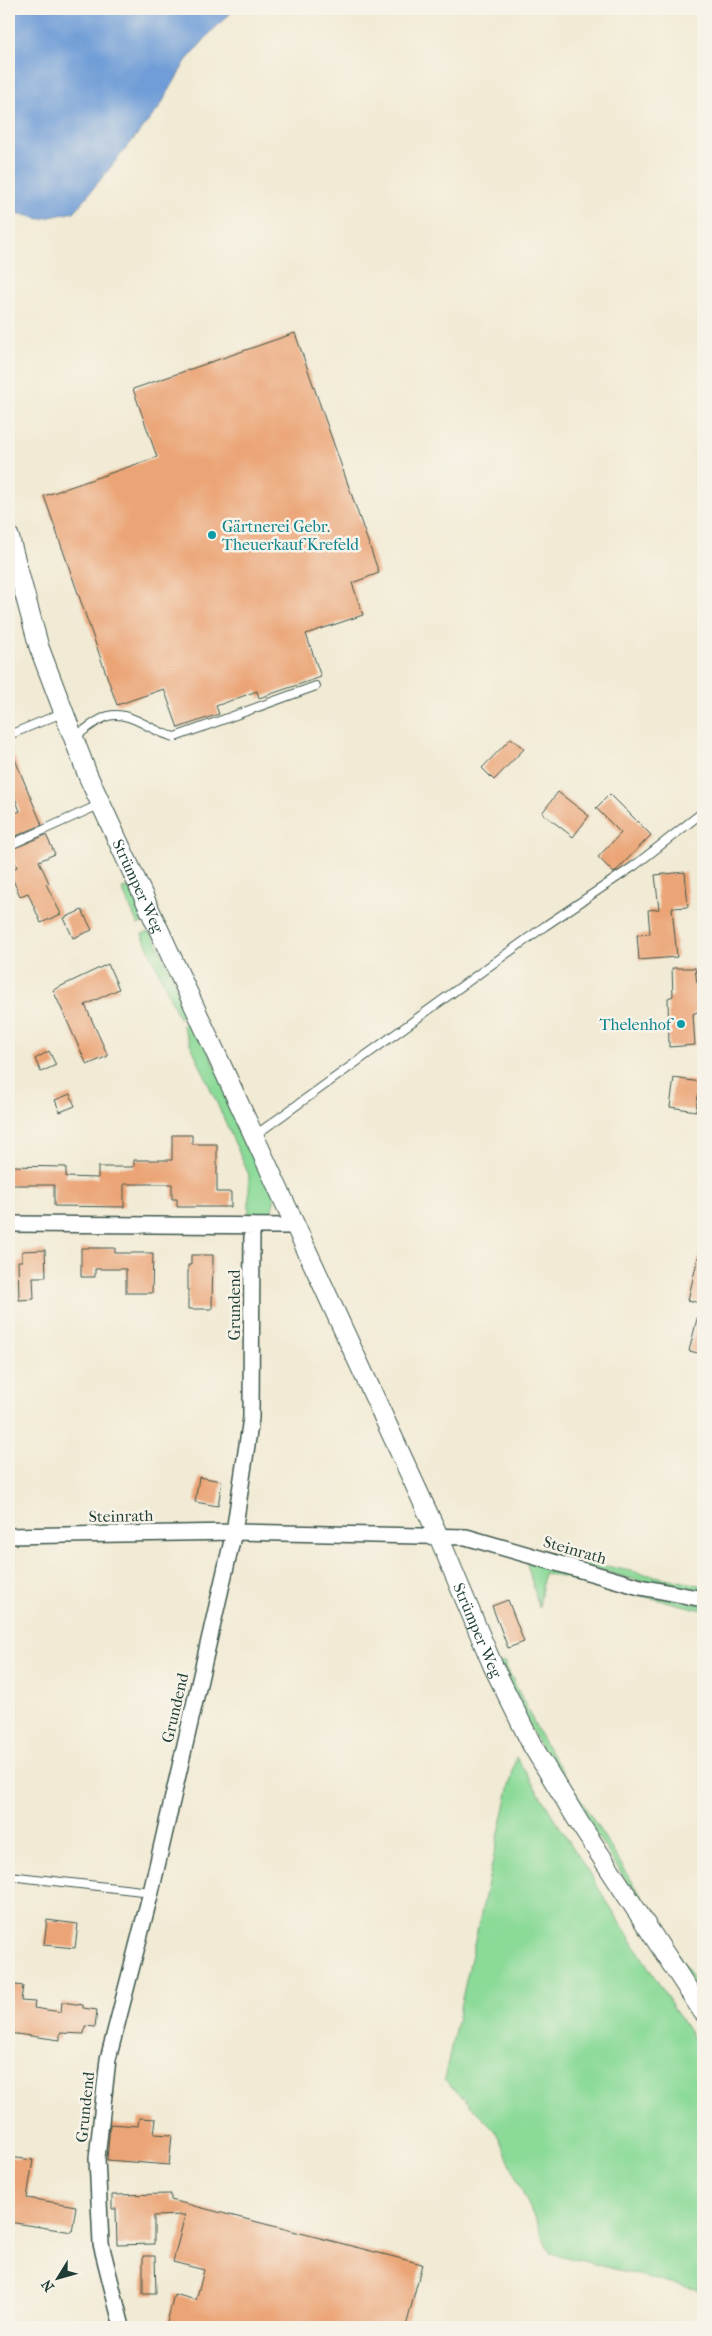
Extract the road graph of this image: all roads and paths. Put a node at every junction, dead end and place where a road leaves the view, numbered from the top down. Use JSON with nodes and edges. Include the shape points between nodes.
{"nodes":[{"id":1,"x":9,"y":536,"type":"edge"},
{"id":2,"x":316,"y":686,"type":"dead end"},
{"id":3,"x":62,"y":713,"type":"junction"},
{"id":4,"x":9,"y":735,"type":"edge"},
{"id":5,"x":73,"y":739,"type":"junction"},
{"id":6,"x":101,"y":804,"type":"junction"},
{"id":7,"x":703,"y":812,"type":"edge"},
{"id":8,"x":10,"y":845,"type":"edge"},
{"id":9,"x":254,"y":1136,"type":"junction"},
{"id":10,"x":9,"y":1224,"type":"edge"},
{"id":11,"x":252,"y":1226,"type":"junction"},
{"id":12,"x":296,"y":1226,"type":"junction"},
{"id":13,"x":234,"y":1532,"type":"junction"},
{"id":14,"x":438,"y":1535,"type":"junction"},
{"id":15,"x":9,"y":1536,"type":"edge"},
{"id":16,"x":703,"y":1599,"type":"edge"},
{"id":17,"x":9,"y":1876,"type":"edge"},
{"id":18,"x":150,"y":1892,"type":"junction"},
{"id":19,"x":703,"y":2012,"type":"edge"},
{"id":20,"x":122,"y":2327,"type":"edge"}],
"edges":[{"from":1,"to":3,"type":"street","name":"Strümper Weg","via":[[39,647]]},
{"from":2,"to":5,"type":"lane","via":[[175,737],[162,734],[133,718],[110,716]]},
{"from":3,"to":4,"type":"lane"},
{"from":3,"to":5,"type":"street","name":"Strümper Weg"},
{"from":5,"to":6,"type":"street","name":"Strümper Weg"},
{"from":6,"to":8,"type":"lane"},
{"from":6,"to":9,"type":"street","name":"Strümper Weg"},
{"from":7,"to":9,"type":"lane","via":[[634,866]]},
{"from":9,"to":12,"type":"street","name":"Strümper Weg"},
{"from":10,"to":11,"type":"street"},
{"from":11,"to":12,"type":"street"},
{"from":11,"to":13,"type":"street","name":"Grundend","via":[[251,1418]]},
{"from":12,"to":14,"type":"street","name":"Strümper Weg"},
{"from":13,"to":14,"type":"street"},
{"from":13,"to":15,"type":"street","name":"Steinrath"},
{"from":13,"to":18,"type":"street","name":"Grundend"},
{"from":14,"to":16,"type":"street","name":"Steinrath","via":[[466,1537],[640,1587]]},
{"from":14,"to":19,"type":"street","name":"Strümper Weg","via":[[493,1666],[532,1745]]},
{"from":17,"to":18,"type":"lane"},
{"from":18,"to":20,"type":"street","name":"Grundend","via":[[108,2059],[97,2158],[101,2244]]}]}
